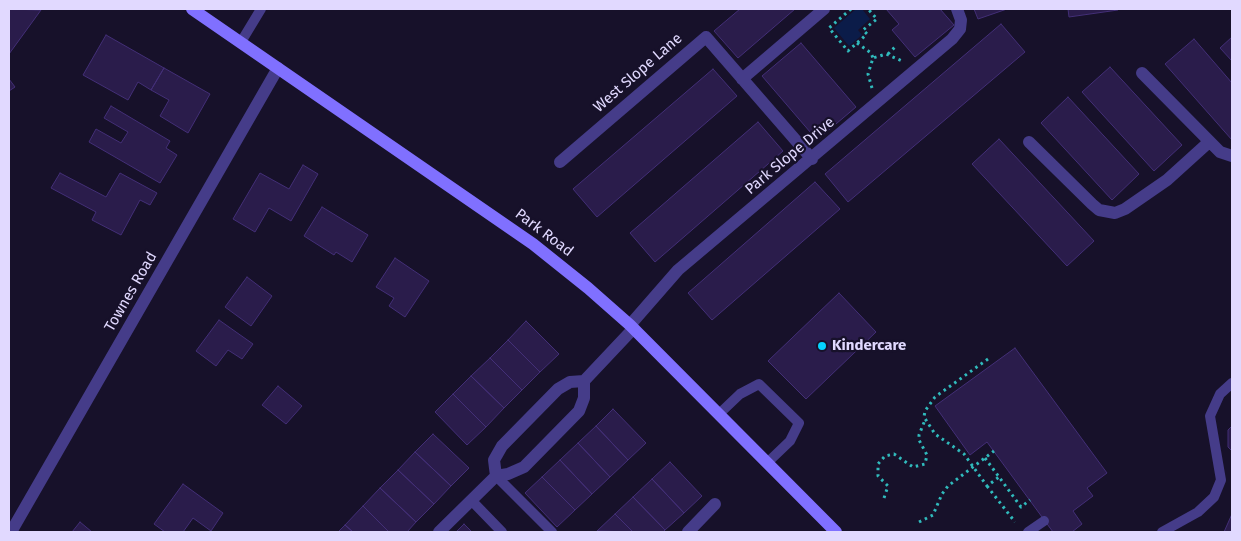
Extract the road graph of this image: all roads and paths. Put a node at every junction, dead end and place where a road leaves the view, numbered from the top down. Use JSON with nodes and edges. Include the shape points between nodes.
{"nodes":[{"id":1,"x":192,"y":9,"type":"edge"},
{"id":2,"x":261,"y":9,"type":"edge"},
{"id":3,"x":824,"y":9,"type":"edge"},
{"id":4,"x":851,"y":9,"type":"edge"},
{"id":5,"x":868,"y":9,"type":"edge"},
{"id":6,"x":957,"y":9,"type":"edge"},
{"id":7,"x":241,"y":42,"type":"junction"},
{"id":8,"x":857,"y":43,"type":"junction"},
{"id":9,"x":896,"y":46,"type":"dead end"},
{"id":10,"x":887,"y":54,"type":"junction"},
{"id":11,"x":873,"y":59,"type":"junction"},
{"id":12,"x":908,"y":67,"type":"dead end"},
{"id":13,"x":278,"y":68,"type":"junction"},
{"id":14,"x":1142,"y":73,"type":"dead end"},
{"id":15,"x":742,"y":79,"type":"junction"},
{"id":16,"x":873,"y":91,"type":"dead end"},
{"id":17,"x":1030,"y":142,"type":"dead end"},
{"id":18,"x":1210,"y":142,"type":"junction"},
{"id":19,"x":1232,"y":156,"type":"edge"},
{"id":20,"x":812,"y":159,"type":"junction"},
{"id":21,"x":560,"y":162,"type":"dead end"},
{"id":22,"x":631,"y":327,"type":"junction"},
{"id":23,"x":988,"y":360,"type":"dead end"},
{"id":24,"x":584,"y":381,"type":"junction"},
{"id":25,"x":1232,"y":383,"type":"edge"},
{"id":26,"x":719,"y":414,"type":"junction"},
{"id":27,"x":925,"y":420,"type":"junction"},
{"id":28,"x":994,"y":451,"type":"dead end"},
{"id":29,"x":985,"y":458,"type":"junction"},
{"id":30,"x":767,"y":463,"type":"junction"},
{"id":31,"x":973,"y":467,"type":"junction"},
{"id":32,"x":496,"y":476,"type":"junction"},
{"id":33,"x":999,"y":477,"type":"junction"},
{"id":34,"x":987,"y":486,"type":"junction"},
{"id":35,"x":884,"y":498,"type":"dead end"},
{"id":36,"x":471,"y":500,"type":"junction"},
{"id":37,"x":1030,"y":500,"type":"dead end"},
{"id":38,"x":716,"y":504,"type":"dead end"},
{"id":39,"x":1044,"y":521,"type":"dead end"},
{"id":40,"x":919,"y":522,"type":"dead end"},
{"id":41,"x":1015,"y":522,"type":"dead end"},
{"id":42,"x":832,"y":531,"type":"edge"},
{"id":43,"x":11,"y":532,"type":"edge"},
{"id":44,"x":439,"y":532,"type":"edge"},
{"id":45,"x":502,"y":532,"type":"edge"},
{"id":46,"x":552,"y":532,"type":"edge"},
{"id":47,"x":688,"y":532,"type":"edge"},
{"id":48,"x":1028,"y":532,"type":"edge"},
{"id":49,"x":1162,"y":532,"type":"edge"}],
"edges":[{"from":1,"to":7,"type":"main road","name":"Park Road"},
{"from":2,"to":7,"type":"lane"},
{"from":3,"to":15,"type":"street"},
{"from":4,"to":8,"type":"path","via":[[828,28],[848,51]]},
{"from":5,"to":8,"type":"path","via":[[877,18],[863,30],[868,34]]},
{"from":6,"to":20,"type":"street","name":"Park Slope Drive","via":[[960,30],[952,39]]},
{"from":7,"to":13,"type":"main road","name":"Park Road"},
{"from":8,"to":11,"type":"path","via":[[871,53]]},
{"from":9,"to":10,"type":"path"},
{"from":10,"to":11,"type":"path"},
{"from":10,"to":12,"type":"path"},
{"from":11,"to":16,"type":"path","via":[[868,74]]},
{"from":13,"to":22,"type":"main road","name":"Park Road","via":[[534,244]]},
{"from":13,"to":43,"type":"street","name":"Townes Road"},
{"from":14,"to":18,"type":"street"},
{"from":15,"to":20,"type":"street","name":"West Slope Lane"},
{"from":15,"to":21,"type":"street","name":"West Slope Lane","via":[[706,37]]},
{"from":17,"to":18,"type":"street","via":[[1092,204],[1102,211],[1114,213],[1125,209],[1166,180]]},
{"from":18,"to":19,"type":"street","via":[[1220,152]]},
{"from":20,"to":22,"type":"street","name":"Park Slope Drive","via":[[678,270]]},
{"from":22,"to":24,"type":"street","name":"Park Slope Drive"},
{"from":22,"to":26,"type":"main road","name":"Park Road"},
{"from":23,"to":27,"type":"path","via":[[936,397],[925,411]]},
{"from":24,"to":32,"type":"street","via":[[584,398],[579,411],[524,468]]},
{"from":24,"to":32,"type":"street","via":[[570,382],[558,389],[502,446],[494,460]]},
{"from":25,"to":49,"type":"lane","via":[[1220,394],[1210,416],[1221,480],[1214,498],[1198,512]]},
{"from":26,"to":30,"type":"main road","name":"Park Road"},
{"from":26,"to":30,"type":"lane","via":[[740,394],[759,384],[799,422],[790,440]]},
{"from":27,"to":31,"type":"path","via":[[935,434],[958,448]]},
{"from":27,"to":35,"type":"path","via":[[919,435],[927,455],[925,464],[913,467],[894,454],[885,456],[878,464],[878,476],[888,486]]},
{"from":28,"to":29,"type":"path"},
{"from":29,"to":31,"type":"path"},
{"from":29,"to":33,"type":"path"},
{"from":30,"to":42,"type":"main road","name":"Park Road"},
{"from":31,"to":34,"type":"path"},
{"from":31,"to":40,"type":"path","via":[[944,490],[933,515]]},
{"from":32,"to":36,"type":"street"},
{"from":32,"to":46,"type":"lane"},
{"from":33,"to":34,"type":"path"},
{"from":33,"to":37,"type":"path","via":[[1021,507]]},
{"from":34,"to":41,"type":"path"},
{"from":36,"to":44,"type":"street"},
{"from":36,"to":45,"type":"lane"},
{"from":38,"to":47,"type":"street"},
{"from":39,"to":48,"type":"lane"}]}
